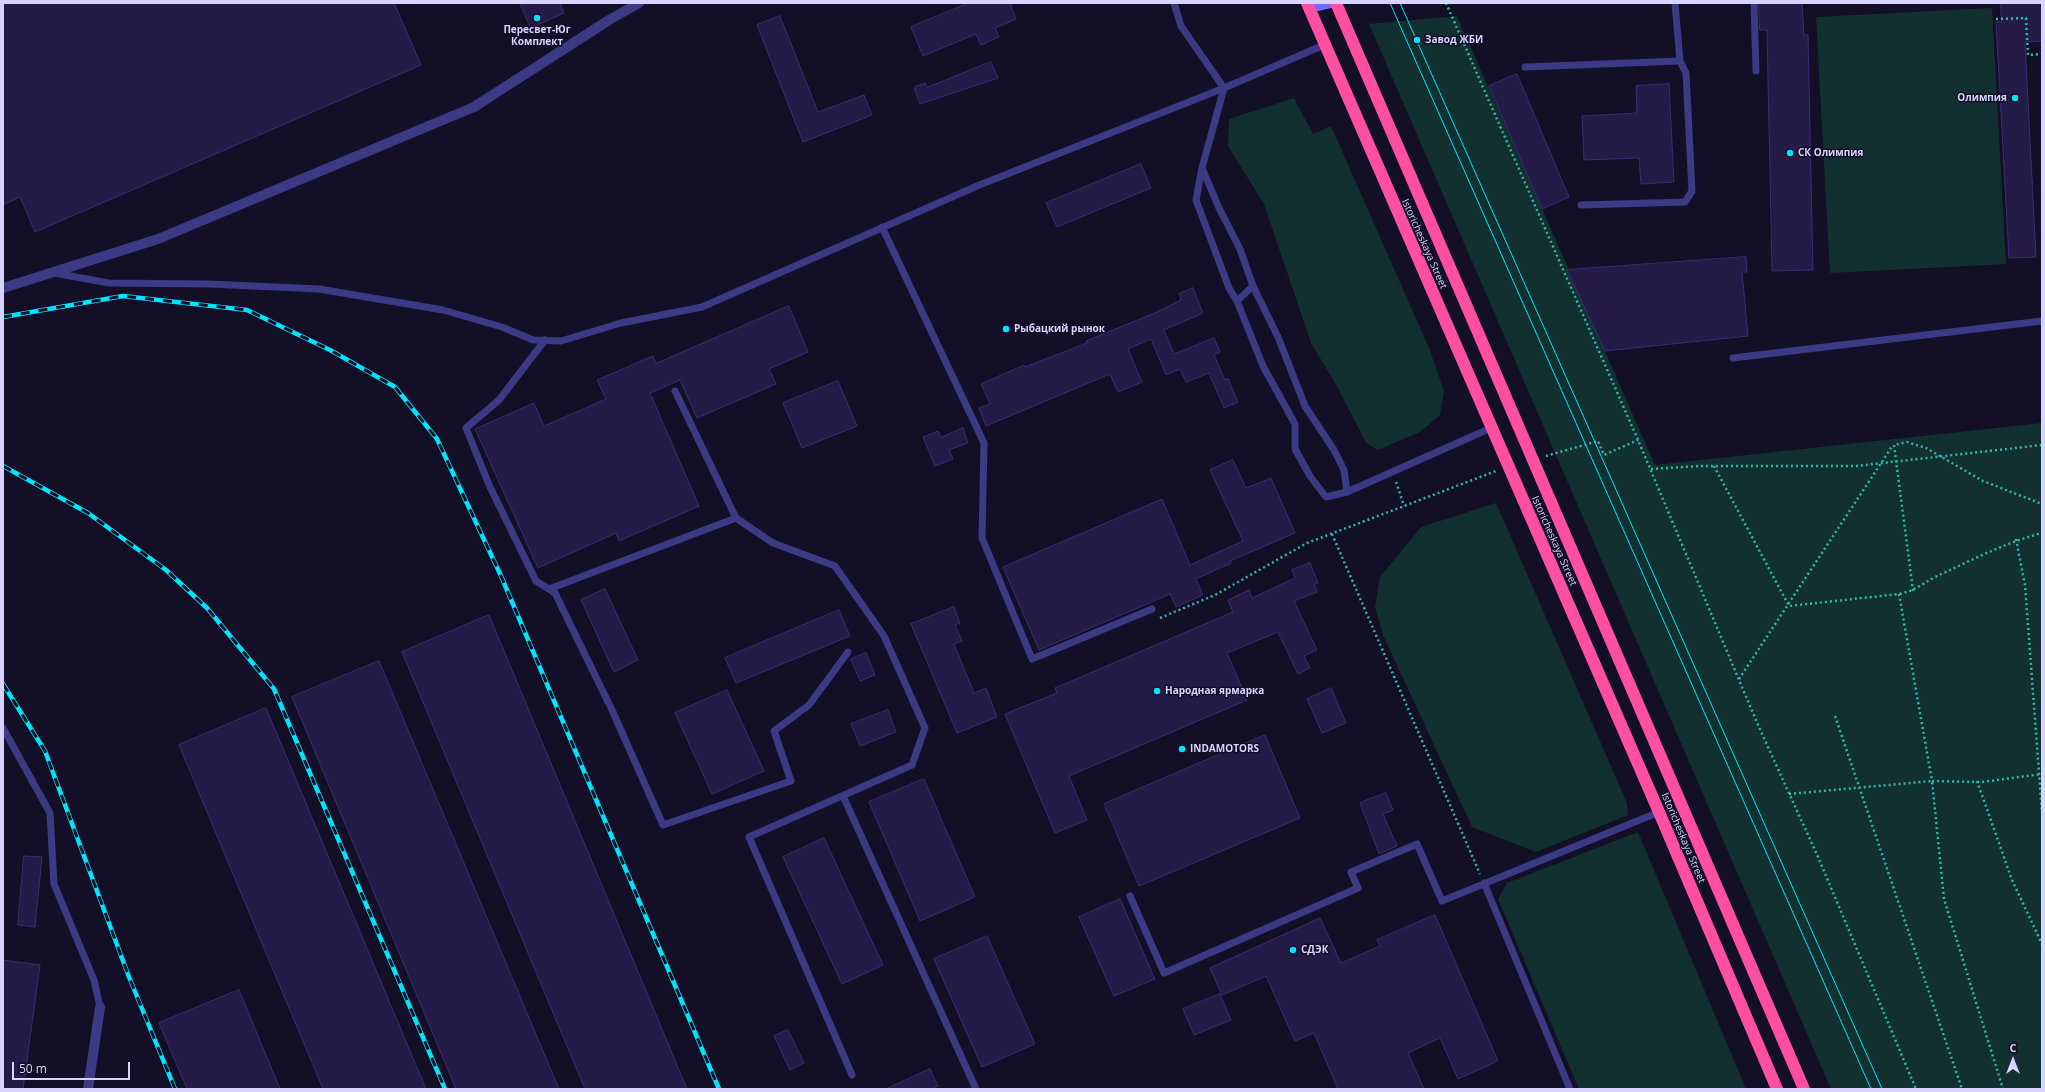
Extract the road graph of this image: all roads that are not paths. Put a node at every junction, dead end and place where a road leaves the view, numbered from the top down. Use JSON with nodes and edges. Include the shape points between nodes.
{"nodes":[{"id":1,"x":639,"y":3,"type":"edge"},
{"id":2,"x":1174,"y":3,"type":"edge"},
{"id":3,"x":1331,"y":3,"type":"edge"},
{"id":4,"x":1336,"y":3,"type":"edge"},
{"id":5,"x":1675,"y":3,"type":"edge"},
{"id":6,"x":1754,"y":3,"type":"edge"},
{"id":7,"x":1308,"y":6,"type":"edge"},
{"id":8,"x":1324,"y":45,"type":"junction"},
{"id":9,"x":1680,"y":61,"type":"junction"},
{"id":10,"x":1525,"y":67,"type":"dead end"},
{"id":11,"x":1756,"y":72,"type":"dead end"},
{"id":12,"x":1224,"y":88,"type":"junction"},
{"id":13,"x":1202,"y":168,"type":"junction"},
{"id":14,"x":1581,"y":205,"type":"dead end"},
{"id":15,"x":882,"y":228,"type":"junction"},
{"id":16,"x":52,"y":272,"type":"junction"},
{"id":17,"x":1253,"y":286,"type":"junction"},
{"id":18,"x":3,"y":288,"type":"edge"},
{"id":19,"x":1237,"y":301,"type":"junction"},
{"id":20,"x":2042,"y":321,"type":"edge"},
{"id":21,"x":545,"y":340,"type":"junction"},
{"id":22,"x":1733,"y":358,"type":"dead end"},
{"id":23,"x":675,"y":391,"type":"dead end"},
{"id":24,"x":1491,"y":428,"type":"junction"},
{"id":25,"x":1347,"y":492,"type":"junction"},
{"id":26,"x":736,"y":518,"type":"junction"},
{"id":27,"x":549,"y":589,"type":"junction"},
{"id":28,"x":1152,"y":609,"type":"dead end"},
{"id":29,"x":848,"y":652,"type":"dead end"},
{"id":30,"x":3,"y":728,"type":"edge"},
{"id":31,"x":843,"y":796,"type":"junction"},
{"id":32,"x":1659,"y":812,"type":"junction"},
{"id":33,"x":1484,"y":883,"type":"junction"},
{"id":34,"x":1130,"y":896,"type":"dead end"},
{"id":35,"x":100,"y":1007,"type":"joint"},
{"id":36,"x":852,"y":1075,"type":"dead end"},
{"id":37,"x":88,"y":1089,"type":"edge"},
{"id":38,"x":976,"y":1089,"type":"edge"},
{"id":39,"x":1570,"y":1089,"type":"edge"},
{"id":40,"x":1777,"y":1089,"type":"edge"},
{"id":41,"x":1804,"y":1089,"type":"edge"}],
"edges":[{"from":1,"to":16,"type":"street","via":[[474,107],[158,239]]},
{"from":2,"to":12,"type":"lane","via":[[1181,26]]},
{"from":3,"to":7,"type":"main road"},
{"from":4,"to":41,"type":"highway","name":"Istoricheskaya Street"},
{"from":5,"to":9,"type":"lane"},
{"from":6,"to":11,"type":"lane"},
{"from":7,"to":8,"type":"highway","name":"Istoricheskaya Street"},
{"from":8,"to":12,"type":"lane"},
{"from":8,"to":24,"type":"highway","name":"Istoricheskaya Street"},
{"from":9,"to":10,"type":"lane"},
{"from":9,"to":14,"type":"lane","via":[[1686,72],[1692,191],[1685,202]]},
{"from":12,"to":13,"type":"lane"},
{"from":12,"to":15,"type":"lane","via":[[977,186]]},
{"from":13,"to":17,"type":"lane","via":[[1240,249]]},
{"from":13,"to":19,"type":"lane","via":[[1196,200],[1229,288]]},
{"from":15,"to":21,"type":"lane","via":[[702,307],[621,323],[561,341]]},
{"from":15,"to":28,"type":"lane","via":[[984,443],[982,538],[1032,659]]},
{"from":16,"to":18,"type":"street"},
{"from":16,"to":21,"type":"lane","via":[[108,283],[319,289],[443,310],[502,327],[533,340]]},
{"from":17,"to":19,"type":"lane"},
{"from":17,"to":25,"type":"lane","via":[[1278,337],[1305,406],[1344,470]]},
{"from":19,"to":25,"type":"lane","via":[[1263,366],[1295,424],[1295,449],[1310,476],[1326,497]]},
{"from":20,"to":22,"type":"lane"},
{"from":21,"to":27,"type":"lane","via":[[499,400],[466,428],[490,487],[536,581]]},
{"from":23,"to":26,"type":"lane"},
{"from":24,"to":25,"type":"lane"},
{"from":24,"to":32,"type":"highway","name":"Istoricheskaya Street"},
{"from":26,"to":27,"type":"lane"},
{"from":26,"to":31,"type":"lane","via":[[773,543],[835,566],[884,636],[925,728],[912,765]]},
{"from":27,"to":29,"type":"lane","via":[[555,593],[664,825],[791,781],[774,731],[808,705]]},
{"from":30,"to":35,"type":"lane","via":[[50,813],[54,884],[94,980]]},
{"from":31,"to":36,"type":"lane","via":[[749,837]]},
{"from":31,"to":38,"type":"lane"},
{"from":32,"to":33,"type":"lane"},
{"from":32,"to":40,"type":"highway","name":"Istoricheskaya Street"},
{"from":33,"to":34,"type":"lane","via":[[1442,901],[1417,844],[1351,872],[1358,888],[1164,973]]},
{"from":33,"to":39,"type":"lane"},
{"from":35,"to":37,"type":"street"}]}
